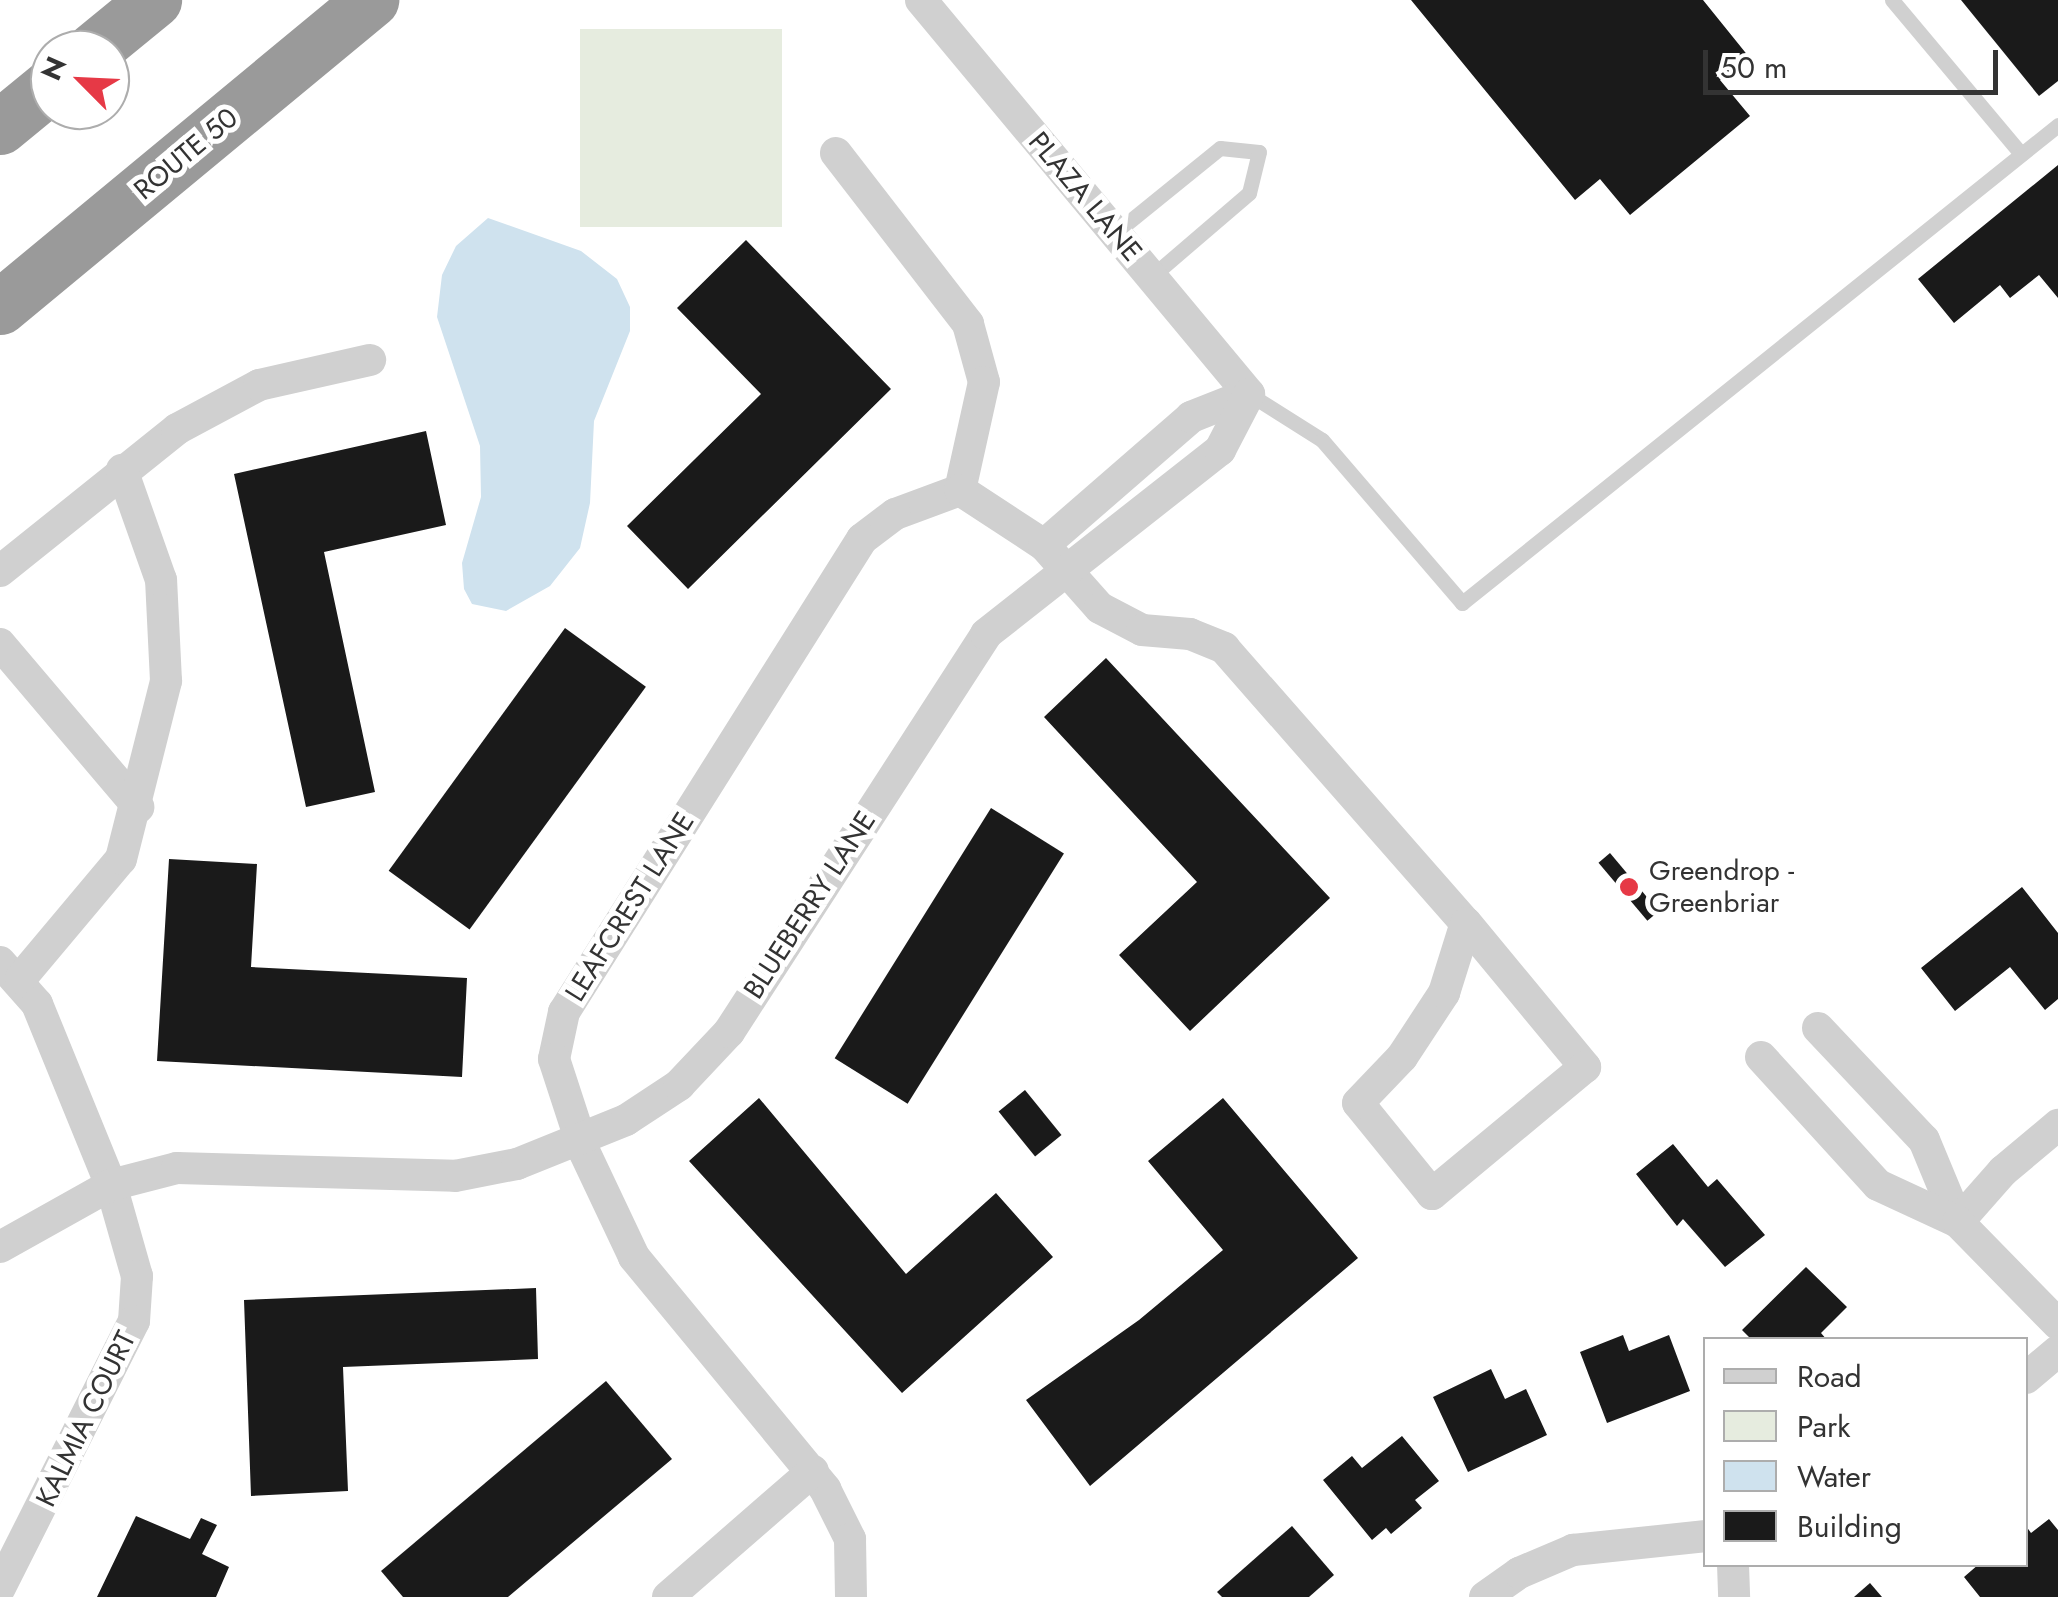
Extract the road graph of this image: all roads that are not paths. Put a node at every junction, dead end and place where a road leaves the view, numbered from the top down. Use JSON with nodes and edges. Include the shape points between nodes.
{"nodes":[{"id":1,"x":154,"y":0,"type":"edge"},
{"id":2,"x":371,"y":0,"type":"edge"},
{"id":3,"x":921,"y":0,"type":"edge"},
{"id":4,"x":1892,"y":0,"type":"edge"},
{"id":5,"x":117,"y":30,"type":"edge"},
{"id":6,"x":30,"y":102,"type":"edge"},
{"id":7,"x":2058,"y":125,"type":"edge"},
{"id":8,"x":0,"y":127,"type":"edge"},
{"id":9,"x":836,"y":153,"type":"dead end"},
{"id":10,"x":2021,"y":154,"type":"junction"},
{"id":11,"x":1114,"y":233,"type":"junction"},
{"id":12,"x":1151,"y":278,"type":"junction"},
{"id":13,"x":0,"y":307,"type":"edge"},
{"id":14,"x":370,"y":360,"type":"dead end"},
{"id":15,"x":1249,"y":394,"type":"junction"},
{"id":16,"x":122,"y":470,"type":"junction"},
{"id":17,"x":960,"y":490,"type":"junction"},
{"id":18,"x":1044,"y":544,"type":"junction"},
{"id":19,"x":1069,"y":568,"type":"junction"},
{"id":20,"x":0,"y":571,"type":"edge"},
{"id":21,"x":0,"y":644,"type":"edge"},
{"id":22,"x":138,"y":807,"type":"junction"},
{"id":23,"x":1466,"y":923,"type":"junction"},
{"id":24,"x":11,"y":970,"type":"edge"},
{"id":25,"x":1818,"y":1028,"type":"dead end"},
{"id":26,"x":1761,"y":1057,"type":"dead end"},
{"id":27,"x":2058,"y":1125,"type":"edge"},
{"id":28,"x":581,"y":1140,"type":"junction"},
{"id":29,"x":110,"y":1185,"type":"junction"},
{"id":30,"x":1958,"y":1222,"type":"junction"},
{"id":31,"x":0,"y":1247,"type":"edge"},
{"id":32,"x":2058,"y":1324,"type":"edge"},
{"id":33,"x":2058,"y":1351,"type":"edge"},
{"id":34,"x":2028,"y":1376,"type":"edge"},
{"id":35,"x":814,"y":1471,"type":"junction"},
{"id":36,"x":1703,"y":1536,"type":"edge"},
{"id":37,"x":1733,"y":1567,"type":"edge"},
{"id":38,"x":0,"y":1588,"type":"edge"},
{"id":39,"x":668,"y":1597,"type":"edge"},
{"id":40,"x":851,"y":1597,"type":"edge"},
{"id":41,"x":1486,"y":1597,"type":"edge"},
{"id":42,"x":1734,"y":1597,"type":"edge"}],
"edges":[{"from":1,"to":5,"type":"highway"},
{"from":2,"to":13,"type":"highway","name":"ROUTE 50"},
{"from":3,"to":11,"type":"street","name":"PLAZA LANE"},
{"from":4,"to":10,"type":"lane"},
{"from":6,"to":8,"type":"highway"},
{"from":7,"to":10,"type":"lane"},
{"from":9,"to":17,"type":"street","via":[[968,324],[984,382]]},
{"from":10,"to":15,"type":"lane","via":[[1462,603],[1322,440]]},
{"from":11,"to":12,"type":"street","name":"PLAZA LANE"},
{"from":11,"to":12,"type":"lane","via":[[1220,148],[1258,152],[1249,193]]},
{"from":12,"to":15,"type":"street","name":"PLAZA LANE"},
{"from":14,"to":16,"type":"street","via":[[259,385],[177,429]]},
{"from":15,"to":18,"type":"street","via":[[1190,417]]},
{"from":15,"to":19,"type":"street","name":"BLUEBERRY LANE","via":[[1220,450]]},
{"from":16,"to":20,"type":"street"},
{"from":16,"to":22,"type":"street","via":[[160,580],[166,681]]},
{"from":17,"to":18,"type":"street"},
{"from":17,"to":28,"type":"street","name":"LEAFCREST LANE","via":[[895,514],[862,538],[564,1012],[554,1059]]},
{"from":18,"to":19,"type":"street"},
{"from":19,"to":23,"type":"street","via":[[1100,608],[1142,630],[1190,634],[1224,648]]},
{"from":19,"to":28,"type":"street","name":"BLUEBERRY LANE","via":[[986,634],[955,675],[729,1032],[680,1086]]},
{"from":21,"to":22,"type":"street"},
{"from":22,"to":24,"type":"street","via":[[121,859]]},
{"from":23,"to":23,"type":"street","via":[[1444,993],[1402,1057],[1358,1102],[1432,1194],[1585,1066]]},
{"from":24,"to":29,"type":"street","name":"KALMIA COURT"},
{"from":25,"to":30,"type":"street","via":[[1924,1140]]},
{"from":26,"to":30,"type":"street","via":[[1878,1185]]},
{"from":27,"to":30,"type":"street","via":[[2002,1171]]},
{"from":28,"to":29,"type":"street","name":"BLUEBERRY LANE","via":[[517,1164],[456,1176],[177,1168]]},
{"from":28,"to":35,"type":"street","name":"LEAFCREST LANE","via":[[634,1257]]},
{"from":29,"to":31,"type":"street","name":"BLUEBERRY LANE"},
{"from":29,"to":38,"type":"street","name":"KALMIA COURT","via":[[136,1276],[134,1321]]},
{"from":30,"to":32,"type":"street"},
{"from":33,"to":34,"type":"street"},
{"from":35,"to":39,"type":"street"},
{"from":35,"to":40,"type":"street","name":"LEAFCREST LANE","via":[[850,1539]]},
{"from":36,"to":41,"type":"street","via":[[1573,1550],[1519,1573]]},
{"from":37,"to":42,"type":"street"}]}
